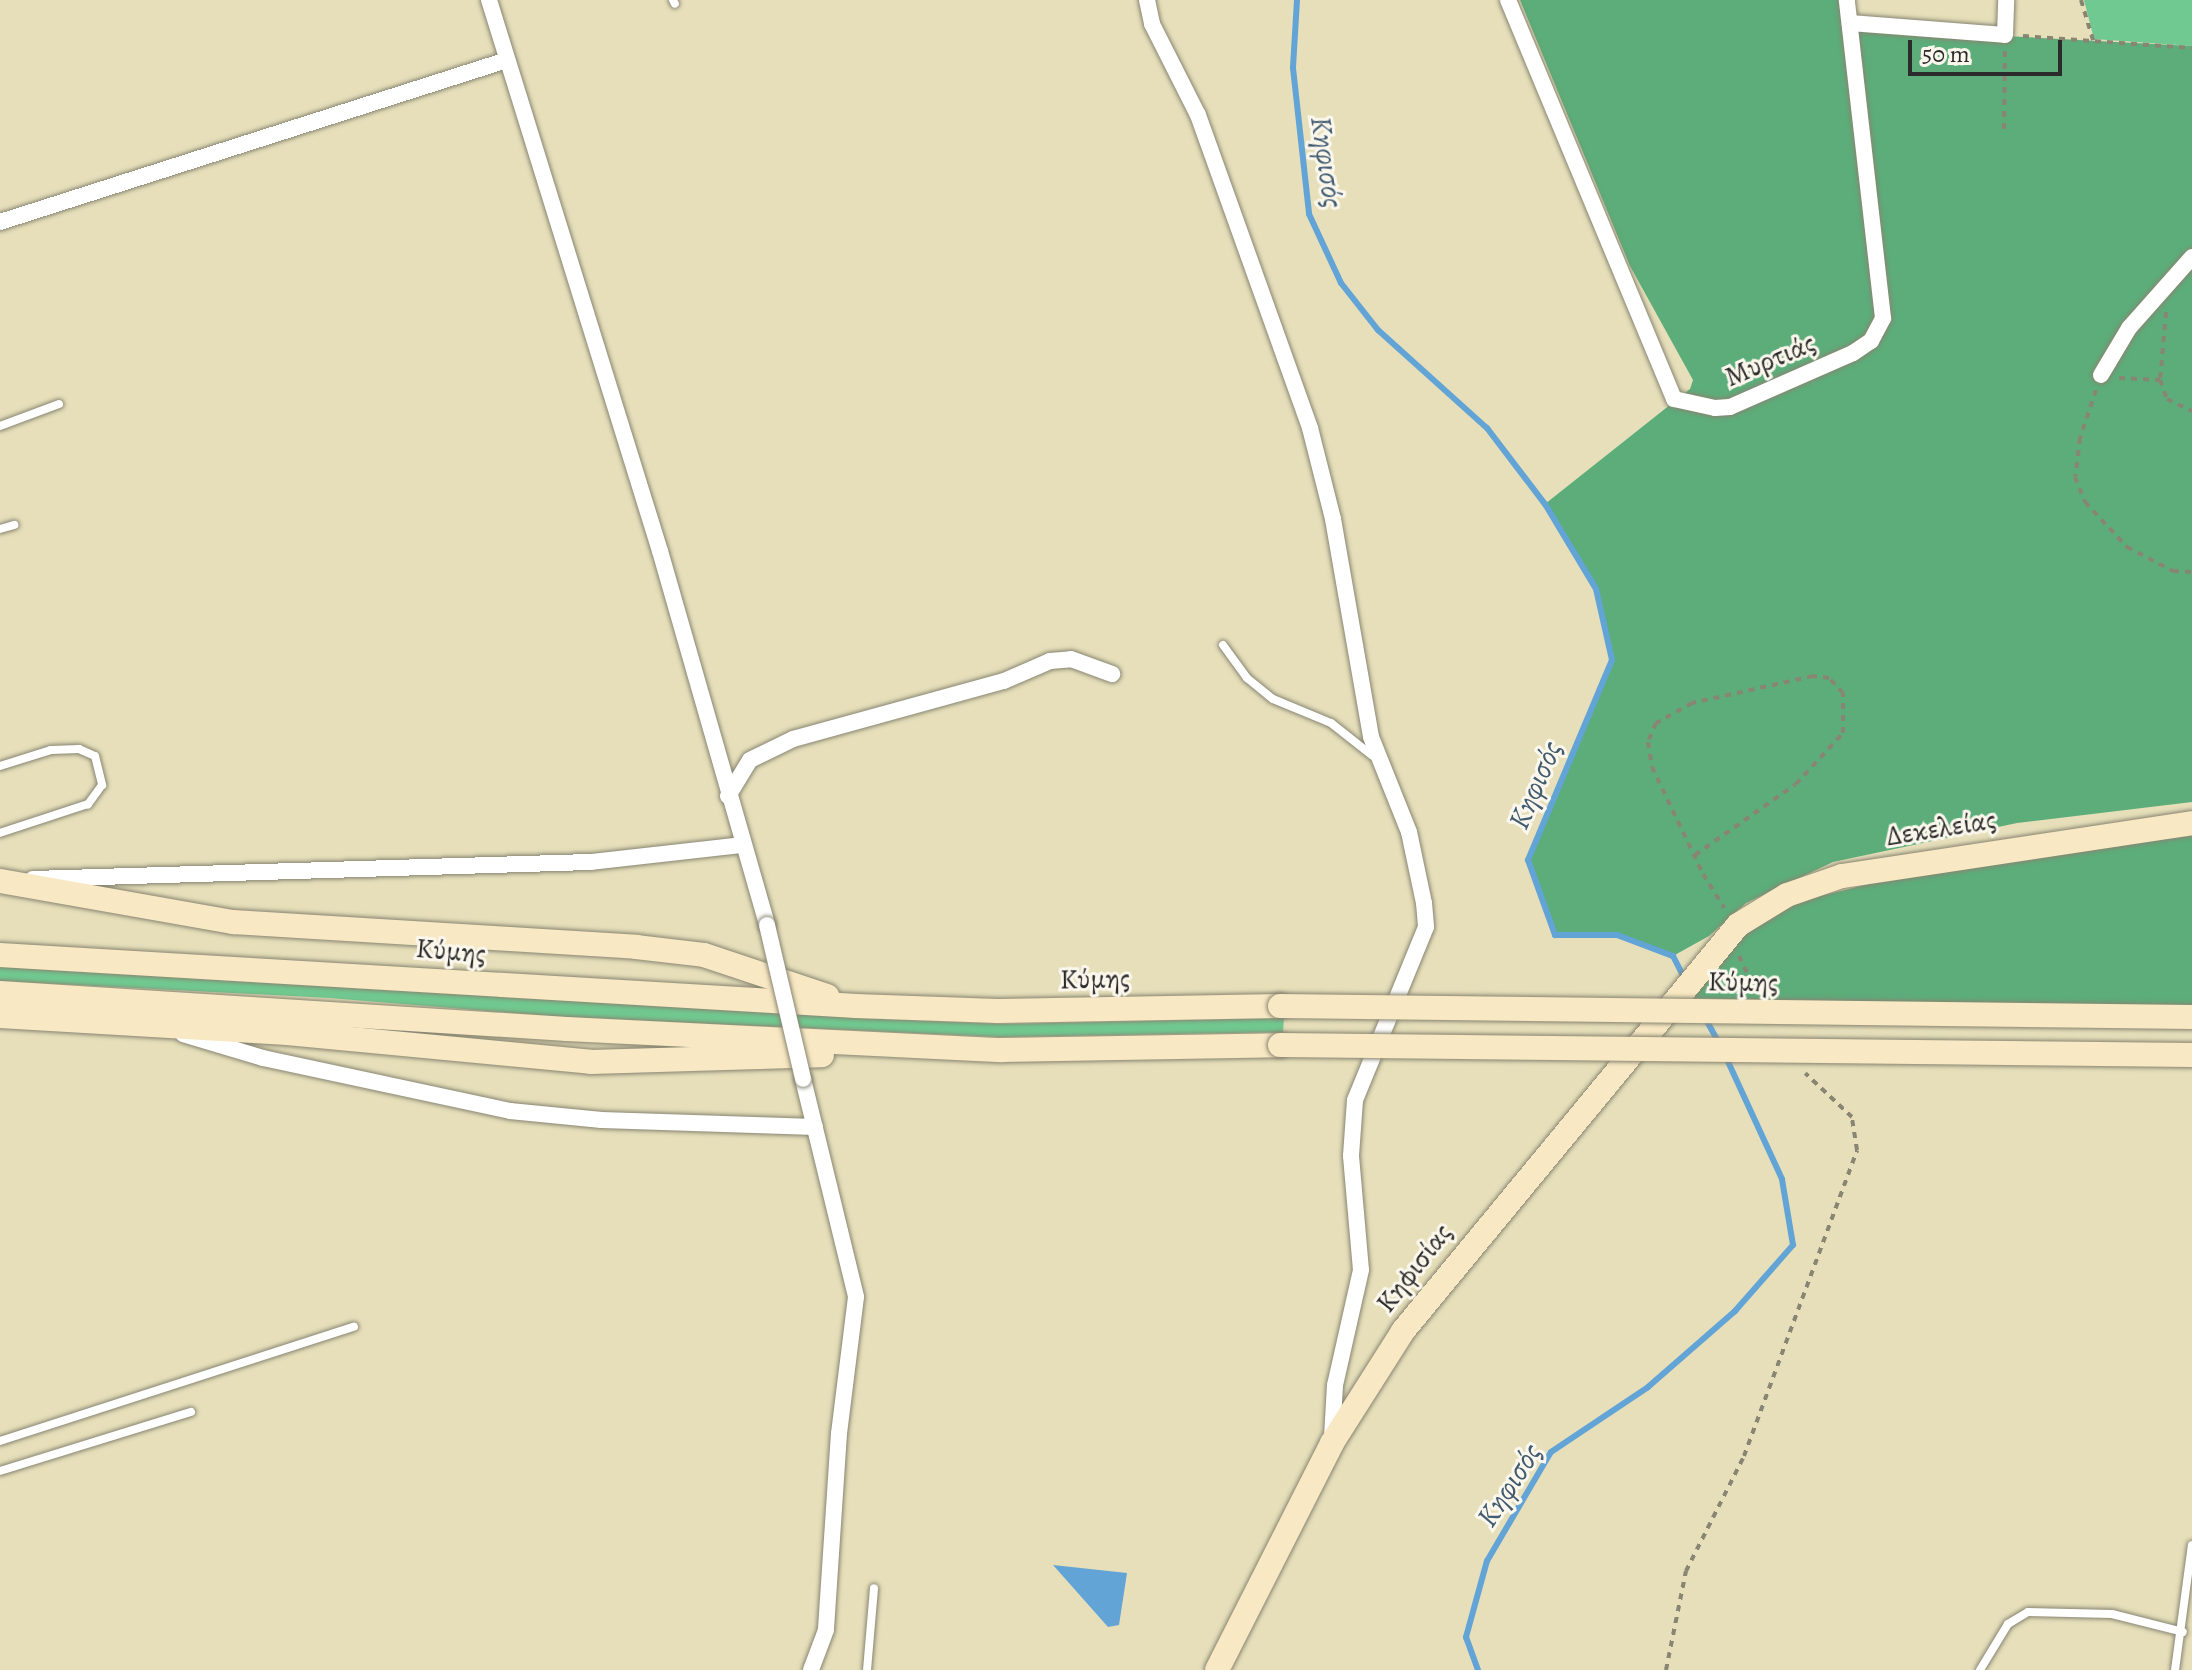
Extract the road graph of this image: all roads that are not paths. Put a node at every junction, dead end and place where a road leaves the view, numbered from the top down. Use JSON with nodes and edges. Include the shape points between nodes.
{"nodes":[{"id":1,"x":489,"y":0,"type":"edge"},
{"id":2,"x":1147,"y":0,"type":"edge"},
{"id":3,"x":1508,"y":0,"type":"edge"},
{"id":4,"x":1847,"y":0,"type":"edge"},
{"id":5,"x":2006,"y":0,"type":"edge"},
{"id":6,"x":1850,"y":23,"type":"junction"},
{"id":7,"x":507,"y":60,"type":"junction"},
{"id":8,"x":0,"y":222,"type":"edge"},
{"id":9,"x":2192,"y":257,"type":"edge"},
{"id":10,"x":2101,"y":375,"type":"road end"},
{"id":11,"x":59,"y":404,"type":"dead end"},
{"id":12,"x":0,"y":426,"type":"edge"},
{"id":13,"x":14,"y":525,"type":"dead end"},
{"id":14,"x":0,"y":529,"type":"edge"},
{"id":15,"x":1223,"y":645,"type":"dead end"},
{"id":16,"x":1112,"y":674,"type":"dead end"},
{"id":17,"x":0,"y":766,"type":"edge"},
{"id":18,"x":1382,"y":766,"type":"junction"},
{"id":19,"x":728,"y":796,"type":"junction"},
{"id":20,"x":2192,"y":823,"type":"edge"},
{"id":21,"x":0,"y":833,"type":"edge"},
{"id":22,"x":742,"y":845,"type":"junction"},
{"id":23,"x":0,"y":881,"type":"edge"},
{"id":24,"x":1719,"y":943,"type":"joint"},
{"id":25,"x":0,"y":955,"type":"edge"},
{"id":26,"x":0,"y":993,"type":"edge"},
{"id":27,"x":856,"y":1006,"type":"junction"},
{"id":28,"x":0,"y":1016,"type":"edge"},
{"id":29,"x":2192,"y":1017,"type":"edge"},
{"id":30,"x":148,"y":1023,"type":"junction"},
{"id":31,"x":858,"y":1044,"type":"junction"},
{"id":32,"x":2192,"y":1055,"type":"edge"},
{"id":33,"x":815,"y":1127,"type":"junction"},
{"id":34,"x":354,"y":1327,"type":"dead end"},
{"id":35,"x":191,"y":1412,"type":"dead end"},
{"id":36,"x":0,"y":1441,"type":"edge"},
{"id":37,"x":1332,"y":1443,"type":"junction"},
{"id":38,"x":0,"y":1471,"type":"edge"},
{"id":39,"x":2192,"y":1545,"type":"edge"},
{"id":40,"x":874,"y":1588,"type":"dead end"},
{"id":41,"x":2183,"y":1632,"type":"junction"},
{"id":42,"x":1222,"y":1659,"type":"edge"},
{"id":43,"x":811,"y":1670,"type":"edge"},
{"id":44,"x":867,"y":1670,"type":"edge"},
{"id":45,"x":1207,"y":1670,"type":"edge"},
{"id":46,"x":1980,"y":1670,"type":"edge"},
{"id":47,"x":2175,"y":1670,"type":"edge"}],
"edges":[{"from":1,"to":7,"type":"street"},
{"from":2,"to":18,"type":"street","via":[[1152,24],[1198,115],[1310,428],[1336,534],[1366,714]]},
{"from":3,"to":6,"type":"street","name":"Μυρτιάς","via":[[1674,399],[1704,408],[1730,407],[1853,353],[1879,329],[1883,318]]},
{"from":4,"to":6,"type":"street","name":"Μυρτιάς"},
{"from":5,"to":6,"type":"street","via":[[2005,35]]},
{"from":7,"to":8,"type":"street"},
{"from":7,"to":19,"type":"street","via":[[656,537]]},
{"from":9,"to":10,"type":"street","via":[[2161,289]]},
{"from":11,"to":12,"type":"lane"},
{"from":13,"to":14,"type":"lane"},
{"from":15,"to":18,"type":"lane","via":[[1247,678],[1273,699],[1331,723]]},
{"from":16,"to":19,"type":"street","via":[[1071,659],[1050,661],[1004,681],[793,739],[750,760]]},
{"from":17,"to":21,"type":"lane","via":[[51,750],[79,749],[95,756],[102,785],[88,804]]},
{"from":18,"to":37,"type":"street","via":[[1409,832],[1426,927],[1355,1100],[1351,1156],[1361,1270],[1335,1385]]},
{"from":19,"to":22,"type":"street"},
{"from":20,"to":24,"type":"main road","name":"Δεκελείας","via":[[1842,876],[1787,895]]},
{"from":22,"to":23,"type":"street","via":[[591,862]]},
{"from":22,"to":33,"type":"street","bridge":true,"via":[[767,925]]},
{"from":23,"to":27,"type":"main road","via":[[233,922],[704,955]]},
{"from":24,"to":37,"type":"main road","name":"Κηφισίας","via":[[1424,1302]]},
{"from":25,"to":27,"type":"main road","name":"Κύμης"},
{"from":26,"to":31,"type":"main road"},
{"from":27,"to":29,"type":"main road","name":"Κύμης","bridge":true},
{"from":28,"to":30,"type":"main road"},
{"from":30,"to":31,"type":"main road","via":[[604,1062],[812,1058]]},
{"from":30,"to":33,"type":"street","via":[[263,1058],[510,1111],[602,1120]]},
{"from":31,"to":32,"type":"main road","bridge":true,"via":[[1001,1050],[1280,1045]]},
{"from":33,"to":43,"type":"street","via":[[856,1297],[839,1433],[826,1630]]},
{"from":34,"to":36,"type":"lane"},
{"from":35,"to":38,"type":"lane"},
{"from":37,"to":42,"type":"main road","name":"Κηφισίας"},
{"from":39,"to":41,"type":"lane"},
{"from":40,"to":44,"type":"lane"},
{"from":41,"to":46,"type":"lane","via":[[2112,1614],[2028,1612],[2008,1624]]},
{"from":41,"to":47,"type":"lane"},
{"from":42,"to":45,"type":"lane"}]}
